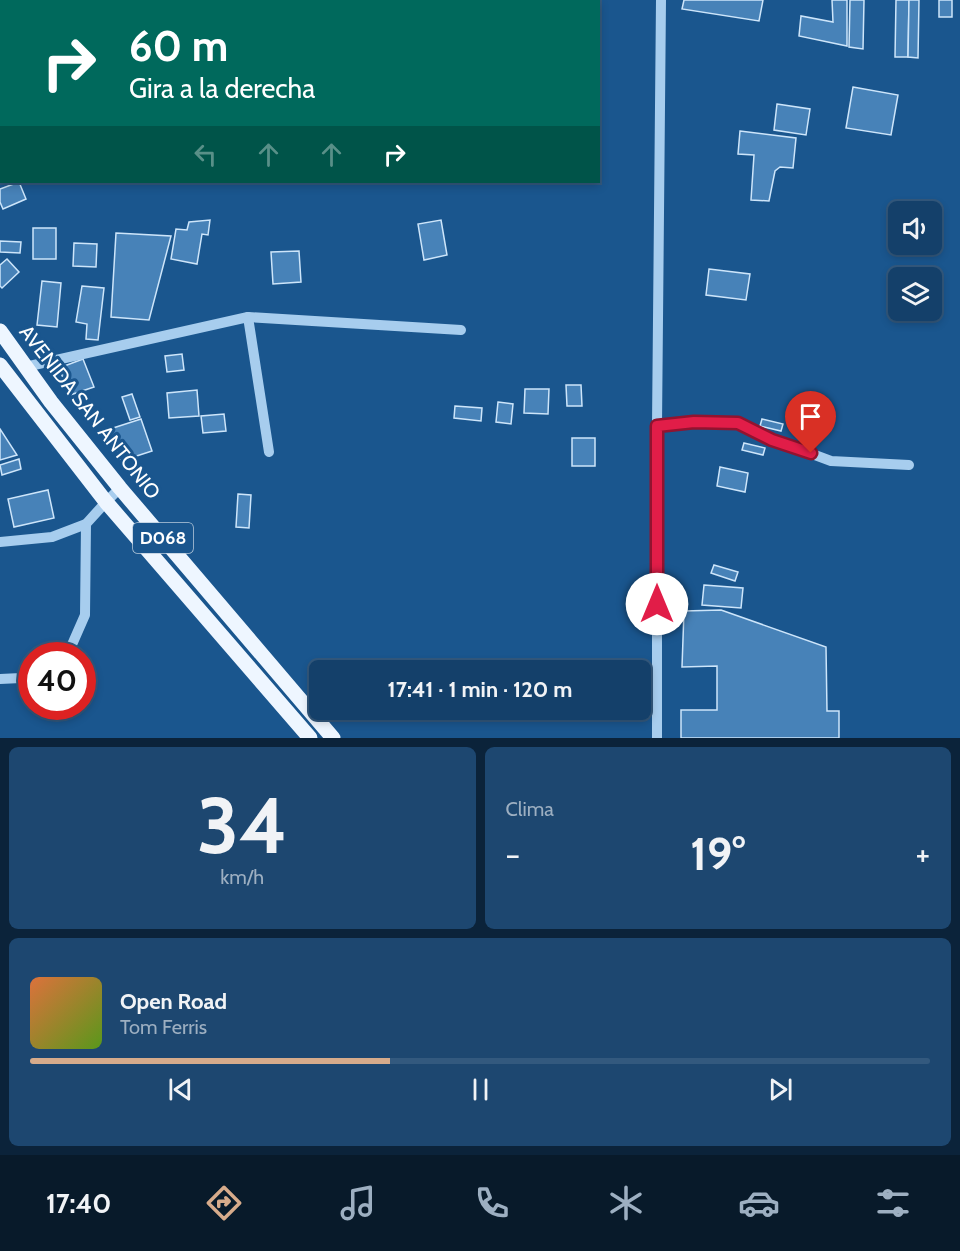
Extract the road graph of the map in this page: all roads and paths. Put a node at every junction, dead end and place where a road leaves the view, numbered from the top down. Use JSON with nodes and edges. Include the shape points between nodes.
{"nodes":[{"id":1,"x":661,"y":0,"type":"edge"},
{"id":2,"x":248,"y":317,"type":"junction"},
{"id":3,"x":461,"y":330,"type":"dead end"},
{"id":4,"x":0,"y":331,"type":"edge"},
{"id":5,"x":0,"y":365,"type":"edge"},
{"id":6,"x":25,"y":367,"type":"junction"},
{"id":7,"x":657,"y":426,"type":"junction"},
{"id":8,"x":269,"y":452,"type":"dead end"},
{"id":9,"x":909,"y":465,"type":"dead end"},
{"id":10,"x":120,"y":488,"type":"junction"},
{"id":11,"x":106,"y":501,"type":"junction"},
{"id":12,"x":86,"y":524,"type":"junction"},
{"id":13,"x":0,"y":542,"type":"edge"},
{"id":14,"x":74,"y":642,"type":"edge"},
{"id":15,"x":18,"y":678,"type":"edge"},
{"id":16,"x":0,"y":679,"type":"edge"},
{"id":17,"x":310,"y":738,"type":"edge"},
{"id":18,"x":333,"y":738,"type":"edge"},
{"id":19,"x":657,"y":738,"type":"edge"}],
"edges":[{"from":1,"to":7,"type":"street"},
{"from":2,"to":3,"type":"street"},
{"from":2,"to":6,"type":"street"},
{"from":2,"to":8,"type":"street"},
{"from":4,"to":6,"type":"main road","name":"AVENIDA SAN ANTONIO","number":"D068"},
{"from":5,"to":11,"type":"main road","number":"D068"},
{"from":6,"to":10,"type":"main road","name":"AVENIDA SAN ANTONIO","number":"D068"},
{"from":7,"to":9,"type":"street","via":[[738,423],[772,440],[831,460]]},
{"from":7,"to":19,"type":"street"},
{"from":10,"to":11,"type":"street"},
{"from":10,"to":18,"type":"main road","name":"AVENIDA SAN ANTONIO","number":"D068"},
{"from":11,"to":12,"type":"street"},
{"from":11,"to":17,"type":"main road","number":"D068"},
{"from":12,"to":13,"type":"street","via":[[52,537]]},
{"from":12,"to":14,"type":"street","via":[[85,615]]},
{"from":15,"to":16,"type":"street"}]}
